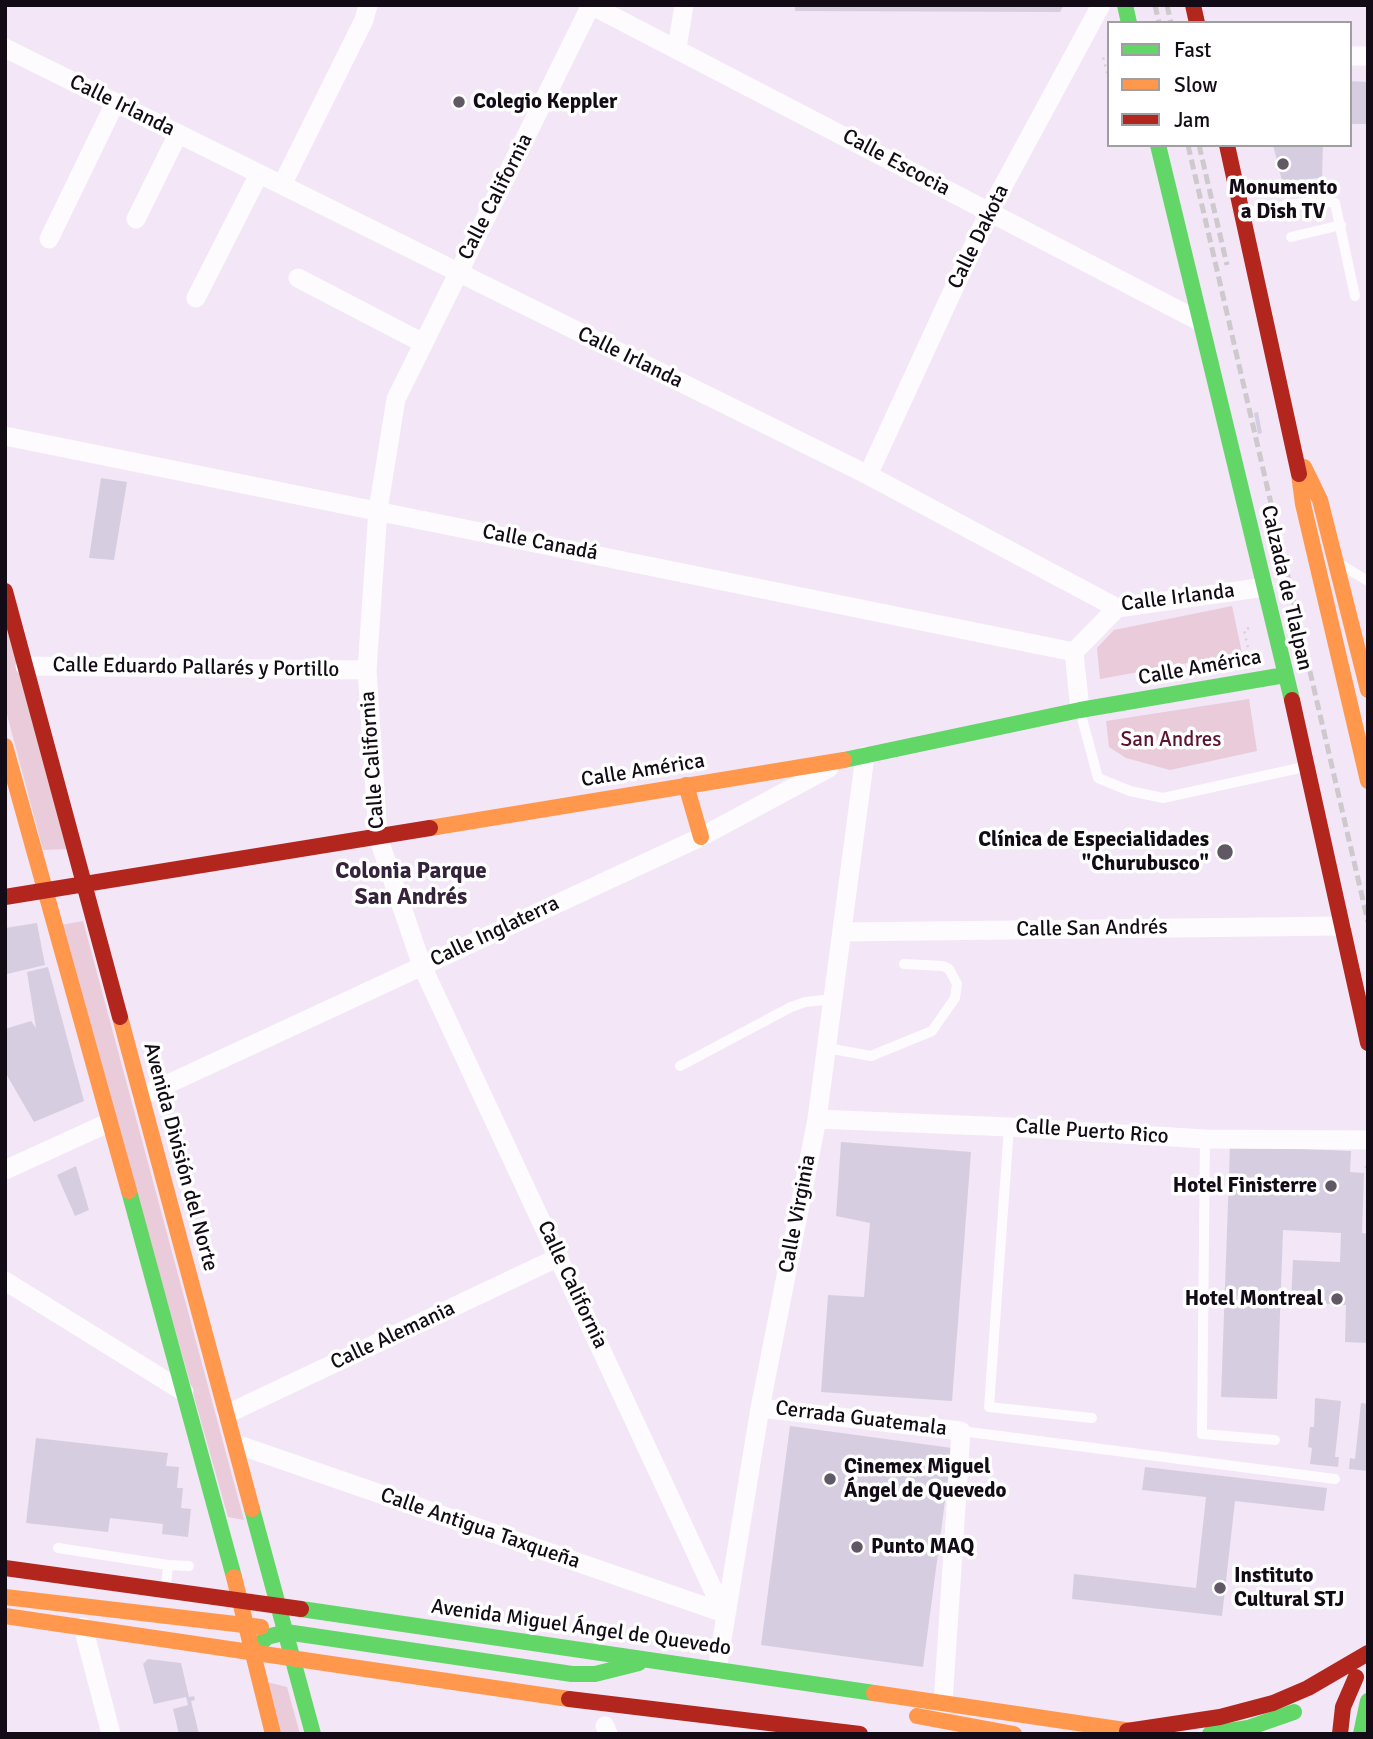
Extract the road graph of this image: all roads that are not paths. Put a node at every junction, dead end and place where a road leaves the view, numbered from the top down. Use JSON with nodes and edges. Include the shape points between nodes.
{"nodes":[{"id":1,"x":368,"y":5,"type":"edge"},
{"id":2,"x":591,"y":5,"type":"edge"},
{"id":3,"x":684,"y":5,"type":"edge"},
{"id":4,"x":1101,"y":5,"type":"edge"},
{"id":5,"x":5,"y":48,"type":"edge"},
{"id":6,"x":677,"y":48,"type":"junction"},
{"id":7,"x":115,"y":103,"type":"junction"},
{"id":8,"x":177,"y":134,"type":"junction"},
{"id":9,"x":1158,"y":147,"type":"edge"},
{"id":10,"x":1227,"y":147,"type":"edge"},
{"id":11,"x":259,"y":174,"type":"junction"},
{"id":12,"x":282,"y":185,"type":"junction"},
{"id":13,"x":989,"y":212,"type":"junction"},
{"id":14,"x":1242,"y":213,"type":"junction"},
{"id":15,"x":136,"y":219,"type":"dead end"},
{"id":16,"x":1341,"y":225,"type":"junction"},
{"id":17,"x":1291,"y":237,"type":"dead end"},
{"id":18,"x":49,"y":239,"type":"dead end"},
{"id":19,"x":458,"y":273,"type":"junction"},
{"id":20,"x":298,"y":278,"type":"dead end"},
{"id":21,"x":1355,"y":296,"type":"dead end"},
{"id":22,"x":196,"y":298,"type":"dead end"},
{"id":23,"x":1199,"y":321,"type":"junction"},
{"id":24,"x":423,"y":343,"type":"junction"},
{"id":25,"x":5,"y":436,"type":"edge"},
{"id":26,"x":1297,"y":454,"type":"junction"},
{"id":27,"x":868,"y":475,"type":"junction"},
{"id":28,"x":378,"y":510,"type":"junction"},
{"id":29,"x":1336,"y":562,"type":"junction"},
{"id":30,"x":1368,"y":582,"type":"edge"},
{"id":31,"x":1265,"y":587,"type":"junction"},
{"id":32,"x":5,"y":591,"type":"edge"},
{"id":33,"x":1118,"y":608,"type":"junction"},
{"id":34,"x":1074,"y":652,"type":"junction"},
{"id":35,"x":25,"y":666,"type":"junction"},
{"id":36,"x":367,"y":670,"type":"junction"},
{"id":37,"x":1285,"y":674,"type":"junction"},
{"id":38,"x":1368,"y":690,"type":"edge"},
{"id":39,"x":1080,"y":710,"type":"junction"},
{"id":40,"x":5,"y":746,"type":"edge"},
{"id":41,"x":865,"y":755,"type":"junction"},
{"id":42,"x":845,"y":760,"type":"junction"},
{"id":43,"x":1308,"y":767,"type":"junction"},
{"id":44,"x":1368,"y":781,"type":"edge"},
{"id":45,"x":686,"y":785,"type":"junction"},
{"id":46,"x":378,"y":837,"type":"junction"},
{"id":47,"x":701,"y":837,"type":"junction"},
{"id":48,"x":85,"y":884,"type":"junction"},
{"id":49,"x":44,"y":891,"type":"junction"},
{"id":50,"x":5,"y":897,"type":"edge"},
{"id":51,"x":1342,"y":926,"type":"junction"},
{"id":52,"x":843,"y":932,"type":"junction"},
{"id":53,"x":904,"y":964,"type":"dead end"},
{"id":54,"x":422,"y":967,"type":"junction"},
{"id":55,"x":833,"y":999,"type":"junction"},
{"id":56,"x":1368,"y":1043,"type":"edge"},
{"id":57,"x":827,"y":1048,"type":"junction"},
{"id":58,"x":680,"y":1066,"type":"dead end"},
{"id":59,"x":142,"y":1096,"type":"junction"},
{"id":60,"x":817,"y":1119,"type":"junction"},
{"id":61,"x":108,"y":1123,"type":"junction"},
{"id":62,"x":1009,"y":1126,"type":"junction"},
{"id":63,"x":1205,"y":1139,"type":"junction"},
{"id":64,"x":1368,"y":1140,"type":"edge"},
{"id":65,"x":5,"y":1170,"type":"edge"},
{"id":66,"x":559,"y":1257,"type":"junction"},
{"id":67,"x":5,"y":1281,"type":"edge"},
{"id":68,"x":184,"y":1392,"type":"junction"},
{"id":69,"x":760,"y":1408,"type":"junction"},
{"id":70,"x":227,"y":1414,"type":"junction"},
{"id":71,"x":1092,"y":1418,"type":"dead end"},
{"id":72,"x":961,"y":1431,"type":"junction"},
{"id":73,"x":1275,"y":1440,"type":"dead end"},
{"id":74,"x":236,"y":1444,"type":"junction"},
{"id":75,"x":1335,"y":1479,"type":"dead end"},
{"id":76,"x":58,"y":1548,"type":"dead end"},
{"id":77,"x":168,"y":1565,"type":"junction"},
{"id":78,"x":189,"y":1566,"type":"dead end"},
{"id":79,"x":5,"y":1568,"type":"edge"},
{"id":80,"x":165,"y":1591,"type":"junction"},
{"id":81,"x":5,"y":1597,"type":"edge"},
{"id":82,"x":240,"y":1601,"type":"junction"},
{"id":83,"x":280,"y":1606,"type":"junction"},
{"id":84,"x":724,"y":1613,"type":"junction"},
{"id":85,"x":5,"y":1616,"type":"edge"},
{"id":86,"x":83,"y":1627,"type":"junction"},
{"id":87,"x":246,"y":1627,"type":"junction"},
{"id":88,"x":286,"y":1632,"type":"junction"},
{"id":89,"x":251,"y":1653,"type":"junction"},
{"id":90,"x":1368,"y":1653,"type":"edge"},
{"id":91,"x":293,"y":1659,"type":"junction"},
{"id":92,"x":651,"y":1660,"type":"junction"},
{"id":93,"x":717,"y":1670,"type":"junction"},
{"id":94,"x":1362,"y":1673,"type":"edge"},
{"id":95,"x":774,"y":1678,"type":"junction"},
{"id":96,"x":1368,"y":1701,"type":"edge"},
{"id":97,"x":943,"y":1703,"type":"junction"},
{"id":98,"x":729,"y":1717,"type":"junction"},
{"id":99,"x":1127,"y":1731,"type":"junction"},
{"id":100,"x":111,"y":1734,"type":"edge"},
{"id":101,"x":273,"y":1734,"type":"edge"},
{"id":102,"x":313,"y":1734,"type":"edge"},
{"id":103,"x":769,"y":1734,"type":"edge"},
{"id":104,"x":860,"y":1734,"type":"edge"},
{"id":105,"x":1014,"y":1734,"type":"edge"},
{"id":106,"x":1150,"y":1734,"type":"edge"},
{"id":107,"x":1209,"y":1734,"type":"edge"},
{"id":108,"x":1340,"y":1734,"type":"edge"},
{"id":109,"x":1361,"y":1734,"type":"edge"}],
"edges":[{"from":1,"to":12,"type":"street"},
{"from":2,"to":6,"type":"street","name":"Calle Escocia"},
{"from":2,"to":19,"type":"street","name":"Calle California"},
{"from":3,"to":6,"type":"street"},
{"from":4,"to":13,"type":"street","name":"Calle Dakota"},
{"from":5,"to":7,"type":"street","name":"Calle Irlanda"},
{"from":6,"to":13,"type":"street","name":"Calle Escocia"},
{"from":7,"to":8,"type":"street","name":"Calle Irlanda"},
{"from":7,"to":18,"type":"street"},
{"from":8,"to":11,"type":"street","name":"Calle Irlanda"},
{"from":8,"to":15,"type":"street"},
{"from":9,"to":23,"type":"main road","name":"Calzada de Tlalpan"},
{"from":10,"to":14,"type":"main road","name":"Calzada de Tlalpan"},
{"from":11,"to":12,"type":"street","name":"Calle Irlanda"},
{"from":11,"to":22,"type":"street"},
{"from":12,"to":19,"type":"street","name":"Calle Irlanda"},
{"from":13,"to":23,"type":"street","name":"Calle Escocia"},
{"from":13,"to":27,"type":"street","name":"Calle Dakota"},
{"from":14,"to":16,"type":"lane","via":[[1329,200],[1338,209]]},
{"from":14,"to":26,"type":"main road","name":"Calzada de Tlalpan"},
{"from":16,"to":17,"type":"lane"},
{"from":16,"to":21,"type":"lane"},
{"from":19,"to":24,"type":"street","name":"Calle California"},
{"from":19,"to":27,"type":"street","name":"Calle Irlanda"},
{"from":20,"to":24,"type":"street"},
{"from":23,"to":31,"type":"main road","name":"Calzada de Tlalpan"},
{"from":24,"to":28,"type":"street","name":"Calle California","via":[[396,399]]},
{"from":25,"to":28,"type":"street","name":"Calle Canadá"},
{"from":26,"to":29,"type":"main road","name":"Calzada de Tlalpan","via":[[1320,500]]},
{"from":26,"to":44,"type":"main road","name":"Calzada de Tlalpan","via":[[1303,504]]},
{"from":27,"to":33,"type":"street","name":"Calle Irlanda"},
{"from":28,"to":34,"type":"street","name":"Calle Canadá"},
{"from":28,"to":36,"type":"street","name":"Calle California"},
{"from":29,"to":30,"type":"lane"},
{"from":29,"to":38,"type":"main road","name":"Calzada de Tlalpan"},
{"from":31,"to":33,"type":"street","name":"Calle Irlanda"},
{"from":31,"to":37,"type":"main road","name":"Calzada de Tlalpan"},
{"from":32,"to":35,"type":"main road","name":"Avenida División del Norte"},
{"from":33,"to":34,"type":"street"},
{"from":34,"to":39,"type":"street"},
{"from":35,"to":36,"type":"street","name":"Calle Eduardo Pallarés y Portillo"},
{"from":35,"to":48,"type":"main road","name":"Avenida División del Norte"},
{"from":36,"to":46,"type":"street","name":"Calle California"},
{"from":37,"to":39,"type":"main road","name":"Calle América"},
{"from":37,"to":43,"type":"main road","name":"Calzada de Tlalpan"},
{"from":39,"to":41,"type":"main road","name":"Calle América"},
{"from":39,"to":43,"type":"lane","via":[[1098,778],[1130,791],[1163,798]]},
{"from":40,"to":49,"type":"main road"},
{"from":41,"to":42,"type":"main road","name":"Calle América"},
{"from":41,"to":52,"type":"street","name":"Calle Virginia"},
{"from":42,"to":45,"type":"main road","name":"Calle América"},
{"from":42,"to":47,"type":"street","name":"Calle Inglaterra"},
{"from":43,"to":51,"type":"main road","name":"Calzada de Tlalpan"},
{"from":45,"to":46,"type":"main road","name":"Calle América"},
{"from":45,"to":47,"type":"main road"},
{"from":46,"to":48,"type":"main road","name":"Calle América"},
{"from":46,"to":54,"type":"street","name":"Calle California"},
{"from":47,"to":54,"type":"street","name":"Calle Inglaterra"},
{"from":48,"to":49,"type":"main road","name":"Calle América"},
{"from":48,"to":59,"type":"main road","name":"Avenida División del Norte"},
{"from":49,"to":50,"type":"main road","name":"Calle América"},
{"from":49,"to":61,"type":"main road"},
{"from":51,"to":52,"type":"street","name":"Calle San Andrés"},
{"from":51,"to":56,"type":"main road","name":"Calzada de Tlalpan"},
{"from":52,"to":55,"type":"street","name":"Calle Virginia"},
{"from":53,"to":57,"type":"lane","via":[[943,966],[957,984],[956,998],[932,1031],[871,1056]]},
{"from":54,"to":59,"type":"street","name":"Calle Inglaterra"},
{"from":54,"to":66,"type":"street","name":"Calle California"},
{"from":55,"to":57,"type":"street","name":"Calle Virginia"},
{"from":55,"to":58,"type":"lane","via":[[791,1007]]},
{"from":57,"to":60,"type":"street","name":"Calle Virginia"},
{"from":59,"to":70,"type":"main road","name":"Avenida División del Norte"},
{"from":60,"to":62,"type":"street","name":"Calle Puerto Rico"},
{"from":60,"to":69,"type":"street","name":"Calle Virginia"},
{"from":61,"to":65,"type":"street"},
{"from":61,"to":68,"type":"main road"},
{"from":62,"to":63,"type":"street","name":"Calle Puerto Rico"},
{"from":62,"to":71,"type":"lane","via":[[989,1407]]},
{"from":63,"to":64,"type":"street","name":"Calle Puerto Rico"},
{"from":63,"to":73,"type":"lane","via":[[1202,1434]]},
{"from":66,"to":70,"type":"street","name":"Calle Alemania"},
{"from":66,"to":84,"type":"street","name":"Calle California"},
{"from":67,"to":68,"type":"street"},
{"from":68,"to":82,"type":"main road"},
{"from":69,"to":72,"type":"street","name":"Cerrada Guatemala"},
{"from":69,"to":84,"type":"street","name":"Calle Virginia"},
{"from":70,"to":74,"type":"main road","name":"Avenida División del Norte"},
{"from":72,"to":75,"type":"lane"},
{"from":72,"to":97,"type":"street"},
{"from":74,"to":83,"type":"main road","name":"Avenida División del Norte"},
{"from":74,"to":84,"type":"street","name":"Calle Antigua Taxqueña"},
{"from":76,"to":77,"type":"lane"},
{"from":77,"to":78,"type":"lane"},
{"from":77,"to":80,"type":"lane"},
{"from":79,"to":80,"type":"main road","name":"Avenida Miguel Ángel de Quevedo"},
{"from":80,"to":82,"type":"main road","name":"Avenida Miguel Ángel de Quevedo"},
{"from":81,"to":87,"type":"main road"},
{"from":82,"to":83,"type":"main road","name":"Avenida Miguel Ángel de Quevedo"},
{"from":82,"to":87,"type":"main road"},
{"from":83,"to":87,"type":"main road","via":[[267,1625]]},
{"from":83,"to":88,"type":"main road","name":"Avenida División del Norte"},
{"from":83,"to":92,"type":"main road","name":"Avenida Miguel Ángel de Quevedo"},
{"from":84,"to":93,"type":"street","name":"Calle Virginia"},
{"from":85,"to":86,"type":"main road"},
{"from":86,"to":89,"type":"main road"},
{"from":86,"to":100,"type":"street"},
{"from":87,"to":89,"type":"main road"},
{"from":88,"to":89,"type":"main road","via":[[267,1637]]},
{"from":88,"to":91,"type":"main road","name":"Avenida División del Norte"},
{"from":88,"to":92,"type":"main road","via":[[572,1674]]},
{"from":89,"to":91,"type":"main road"},
{"from":89,"to":101,"type":"main road"},
{"from":90,"to":99,"type":"main road","via":[[1273,1703],[1220,1717]]},
{"from":91,"to":98,"type":"main road"},
{"from":91,"to":102,"type":"main road","name":"Avenida División del Norte"},
{"from":92,"to":93,"type":"main road","name":"Avenida Miguel Ángel de Quevedo"},
{"from":93,"to":95,"type":"main road","name":"Avenida Miguel Ángel de Quevedo"},
{"from":94,"to":107,"type":"main road","via":[[1277,1719]]},
{"from":94,"to":108,"type":"main road","via":[[1345,1701]]},
{"from":95,"to":97,"type":"main road","name":"Avenida Miguel Ángel de Quevedo"},
{"from":95,"to":105,"type":"main road","via":[[861,1705]]},
{"from":96,"to":109,"type":"main road"},
{"from":97,"to":99,"type":"main road","name":"Avenida Miguel Ángel de Quevedo"},
{"from":98,"to":103,"type":"main road"},
{"from":98,"to":104,"type":"main road"},
{"from":99,"to":106,"type":"main road","name":"Avenida Miguel Ángel de Quevedo"}]}
